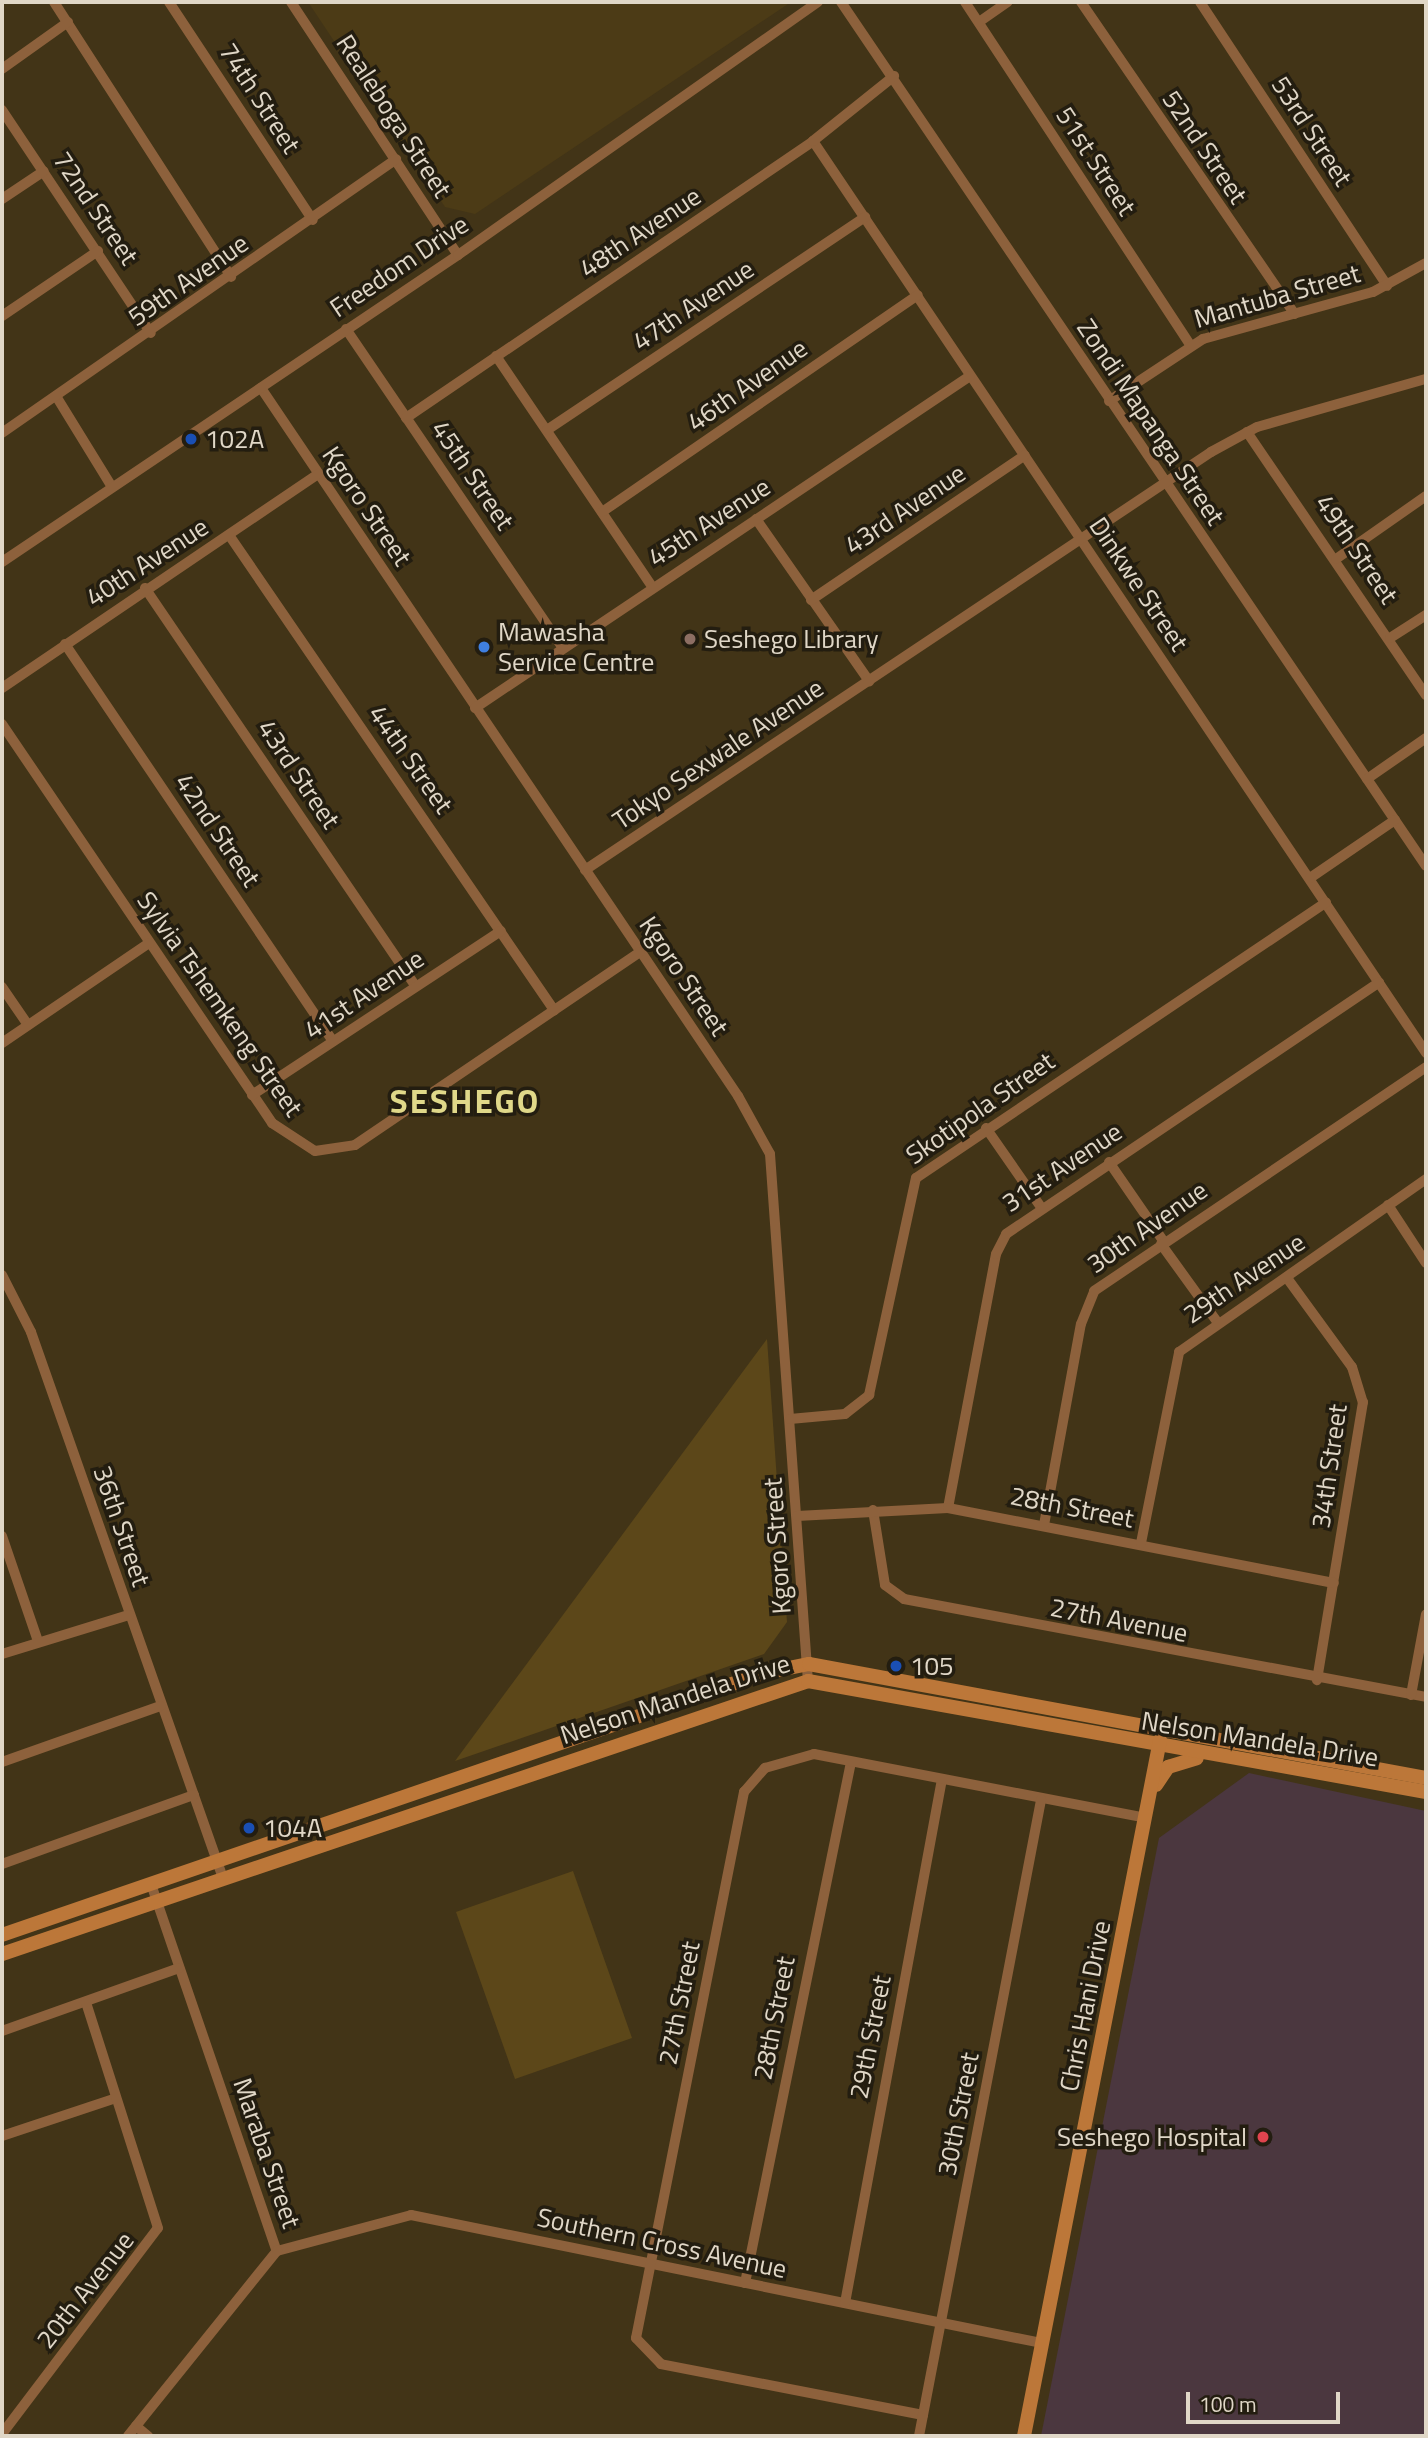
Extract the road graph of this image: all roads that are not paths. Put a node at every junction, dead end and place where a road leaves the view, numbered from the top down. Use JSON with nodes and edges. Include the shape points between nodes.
{"nodes":[{"id":1,"x":54,"y":2,"type":"edge"},
{"id":2,"x":169,"y":2,"type":"edge"},
{"id":3,"x":291,"y":2,"type":"edge"},
{"id":4,"x":818,"y":2,"type":"edge"},
{"id":5,"x":841,"y":2,"type":"edge"},
{"id":6,"x":965,"y":2,"type":"edge"},
{"id":7,"x":1008,"y":2,"type":"edge"},
{"id":8,"x":1082,"y":2,"type":"edge"},
{"id":9,"x":1200,"y":2,"type":"edge"},
{"id":10,"x":68,"y":22,"type":"junction"},
{"id":11,"x":979,"y":22,"type":"junction"},
{"id":12,"x":2,"y":69,"type":"edge"},
{"id":13,"x":894,"y":76,"type":"junction"},
{"id":14,"x":2,"y":110,"type":"edge"},
{"id":15,"x":813,"y":141,"type":"junction"},
{"id":16,"x":396,"y":159,"type":"junction"},
{"id":17,"x":44,"y":171,"type":"junction"},
{"id":18,"x":2,"y":200,"type":"edge"},
{"id":19,"x":865,"y":217,"type":"junction"},
{"id":20,"x":313,"y":220,"type":"junction"},
{"id":21,"x":98,"y":251,"type":"junction"},
{"id":22,"x":458,"y":255,"type":"junction"},
{"id":23,"x":1426,"y":263,"type":"edge"},
{"id":24,"x":232,"y":277,"type":"junction"},
{"id":25,"x":1387,"y":286,"type":"junction"},
{"id":26,"x":918,"y":295,"type":"junction"},
{"id":27,"x":1295,"y":314,"type":"junction"},
{"id":28,"x":2,"y":316,"type":"edge"},
{"id":29,"x":346,"y":329,"type":"junction"},
{"id":30,"x":152,"y":333,"type":"junction"},
{"id":31,"x":1190,"y":345,"type":"junction"},
{"id":32,"x":496,"y":356,"type":"junction"},
{"id":33,"x":970,"y":376,"type":"junction"},
{"id":34,"x":1426,"y":379,"type":"edge"},
{"id":35,"x":261,"y":388,"type":"junction"},
{"id":36,"x":56,"y":396,"type":"junction"},
{"id":37,"x":1109,"y":401,"type":"junction"},
{"id":38,"x":406,"y":418,"type":"junction"},
{"id":39,"x":547,"y":430,"type":"junction"},
{"id":40,"x":2,"y":432,"type":"edge"},
{"id":41,"x":1247,"y":432,"type":"junction"},
{"id":42,"x":1025,"y":455,"type":"junction"},
{"id":43,"x":318,"y":474,"type":"junction"},
{"id":44,"x":1163,"y":480,"type":"junction"},
{"id":45,"x":112,"y":487,"type":"junction"},
{"id":46,"x":1426,"y":496,"type":"edge"},
{"id":47,"x":602,"y":512,"type":"junction"},
{"id":48,"x":755,"y":519,"type":"junction"},
{"id":49,"x":229,"y":535,"type":"junction"},
{"id":50,"x":1080,"y":536,"type":"junction"},
{"id":51,"x":1336,"y":559,"type":"junction"},
{"id":52,"x":2,"y":562,"type":"edge"},
{"id":53,"x":652,"y":586,"type":"junction"},
{"id":54,"x":145,"y":588,"type":"junction"},
{"id":55,"x":811,"y":600,"type":"junction"},
{"id":56,"x":1426,"y":615,"type":"edge"},
{"id":57,"x":1390,"y":638,"type":"junction"},
{"id":58,"x":65,"y":644,"type":"junction"},
{"id":59,"x":563,"y":648,"type":"junction"},
{"id":60,"x":869,"y":681,"type":"junction"},
{"id":61,"x":2,"y":688,"type":"edge"},
{"id":62,"x":1426,"y":695,"type":"edge"},
{"id":63,"x":475,"y":708,"type":"junction"},
{"id":64,"x":2,"y":724,"type":"edge"},
{"id":65,"x":1426,"y":738,"type":"edge"},
{"id":66,"x":1367,"y":779,"type":"junction"},
{"id":67,"x":1395,"y":820,"type":"junction"},
{"id":68,"x":1426,"y":866,"type":"edge"},
{"id":69,"x":585,"y":870,"type":"junction"},
{"id":70,"x":1310,"y":878,"type":"junction"},
{"id":71,"x":1326,"y":902,"type":"junction"},
{"id":72,"x":501,"y":931,"type":"junction"},
{"id":73,"x":149,"y":943,"type":"junction"},
{"id":74,"x":640,"y":952,"type":"junction"},
{"id":75,"x":1379,"y":982,"type":"junction"},
{"id":76,"x":415,"y":986,"type":"junction"},
{"id":77,"x":2,"y":987,"type":"edge"},
{"id":78,"x":554,"y":1010,"type":"junction"},
{"id":79,"x":28,"y":1025,"type":"junction"},
{"id":80,"x":333,"y":1041,"type":"junction"},
{"id":81,"x":2,"y":1043,"type":"edge"},
{"id":82,"x":1426,"y":1053,"type":"edge"},
{"id":83,"x":1426,"y":1067,"type":"edge"},
{"id":84,"x":252,"y":1095,"type":"junction"},
{"id":85,"x":986,"y":1128,"type":"junction"},
{"id":86,"x":1109,"y":1162,"type":"junction"},
{"id":87,"x":1426,"y":1179,"type":"edge"},
{"id":88,"x":1388,"y":1205,"type":"junction"},
{"id":89,"x":1041,"y":1207,"type":"junction"},
{"id":90,"x":1163,"y":1243,"type":"junction"},
{"id":91,"x":1426,"y":1263,"type":"edge"},
{"id":92,"x":2,"y":1275,"type":"edge"},
{"id":93,"x":1287,"y":1278,"type":"junction"},
{"id":94,"x":1218,"y":1323,"type":"junction"},
{"id":95,"x":790,"y":1419,"type":"junction"},
{"id":96,"x":948,"y":1508,"type":"junction"},
{"id":97,"x":873,"y":1510,"type":"junction"},
{"id":98,"x":797,"y":1516,"type":"junction"},
{"id":99,"x":1044,"y":1525,"type":"junction"},
{"id":100,"x":2,"y":1536,"type":"edge"},
{"id":101,"x":1141,"y":1543,"type":"junction"},
{"id":102,"x":1334,"y":1583,"type":"junction"},
{"id":103,"x":129,"y":1615,"type":"junction"},
{"id":104,"x":1426,"y":1615,"type":"edge"},
{"id":105,"x":38,"y":1641,"type":"junction"},
{"id":106,"x":2,"y":1654,"type":"edge"},
{"id":107,"x":809,"y":1664,"type":"junction"},
{"id":108,"x":808,"y":1681,"type":"junction"},
{"id":109,"x":1317,"y":1681,"type":"junction"},
{"id":110,"x":1411,"y":1695,"type":"junction"},
{"id":111,"x":1426,"y":1697,"type":"edge"},
{"id":112,"x":160,"y":1706,"type":"junction"},
{"id":113,"x":1162,"y":1733,"type":"junction"},
{"id":114,"x":1158,"y":1749,"type":"junction"},
{"id":115,"x":1206,"y":1757,"type":"junction"},
{"id":116,"x":2,"y":1762,"type":"edge"},
{"id":117,"x":851,"y":1762,"type":"junction"},
{"id":118,"x":1426,"y":1777,"type":"edge"},
{"id":119,"x":942,"y":1779,"type":"junction"},
{"id":120,"x":1426,"y":1792,"type":"edge"},
{"id":121,"x":194,"y":1795,"type":"junction"},
{"id":122,"x":1041,"y":1800,"type":"junction"},
{"id":123,"x":1148,"y":1801,"type":"junction"},
{"id":124,"x":1146,"y":1818,"type":"junction"},
{"id":125,"x":217,"y":1861,"type":"junction"},
{"id":126,"x":2,"y":1864,"type":"edge"},
{"id":127,"x":223,"y":1878,"type":"junction"},
{"id":128,"x":151,"y":1884,"type":"junction"},
{"id":129,"x":157,"y":1901,"type":"junction"},
{"id":130,"x":2,"y":1935,"type":"edge"},
{"id":131,"x":2,"y":1954,"type":"edge"},
{"id":132,"x":179,"y":1968,"type":"junction"},
{"id":133,"x":86,"y":2002,"type":"junction"},
{"id":134,"x":2,"y":2031,"type":"edge"},
{"id":135,"x":116,"y":2098,"type":"junction"},
{"id":136,"x":2,"y":2136,"type":"edge"},
{"id":137,"x":277,"y":2251,"type":"junction"},
{"id":138,"x":652,"y":2266,"type":"junction"},
{"id":139,"x":745,"y":2283,"type":"junction"},
{"id":140,"x":845,"y":2303,"type":"junction"},
{"id":141,"x":941,"y":2323,"type":"junction"},
{"id":142,"x":1041,"y":2343,"type":"junction"},
{"id":143,"x":923,"y":2415,"type":"junction"},
{"id":144,"x":136,"y":2426,"type":"junction"},
{"id":145,"x":2,"y":2434,"type":"edge"},
{"id":146,"x":128,"y":2436,"type":"edge"},
{"id":147,"x":148,"y":2436,"type":"edge"},
{"id":148,"x":919,"y":2436,"type":"edge"},
{"id":149,"x":1024,"y":2436,"type":"edge"}],
"edges":[{"from":1,"to":10,"type":"street"},
{"from":2,"to":20,"type":"street","name":"74th Street"},
{"from":3,"to":16,"type":"street","name":"Realeboga Street"},
{"from":4,"to":22,"type":"street","name":"Freedom Drive"},
{"from":5,"to":13,"type":"street","name":"Zondi Mapanga Street"},
{"from":6,"to":11,"type":"street","name":"51st Street"},
{"from":7,"to":11,"type":"street"},
{"from":8,"to":27,"type":"street","name":"52nd Street"},
{"from":9,"to":25,"type":"street","name":"53rd Street"},
{"from":10,"to":12,"type":"street"},
{"from":10,"to":24,"type":"street"},
{"from":11,"to":31,"type":"street","name":"51st Street"},
{"from":13,"to":15,"type":"street","name":"48th Avenue"},
{"from":13,"to":37,"type":"street","name":"Zondi Mapanga Street"},
{"from":14,"to":17,"type":"street","name":"72nd Street"},
{"from":15,"to":19,"type":"street","name":"Dinkwe Street"},
{"from":15,"to":32,"type":"street","name":"48th Avenue"},
{"from":16,"to":20,"type":"street","name":"59th Avenue"},
{"from":16,"to":22,"type":"street","name":"Realeboga Street"},
{"from":17,"to":18,"type":"street"},
{"from":17,"to":21,"type":"street","name":"72nd Street"},
{"from":19,"to":26,"type":"street","name":"Dinkwe Street"},
{"from":19,"to":39,"type":"street","name":"47th Avenue"},
{"from":20,"to":24,"type":"street","name":"59th Avenue"},
{"from":21,"to":28,"type":"street"},
{"from":21,"to":30,"type":"street","name":"72nd Street"},
{"from":22,"to":29,"type":"street","name":"Freedom Drive"},
{"from":23,"to":25,"type":"street","name":"Mantuba Street"},
{"from":24,"to":30,"type":"street","name":"59th Avenue"},
{"from":25,"to":27,"type":"street","name":"Mantuba Street"},
{"from":26,"to":33,"type":"street","name":"Dinkwe Street"},
{"from":26,"to":47,"type":"street","name":"46th Avenue"},
{"from":27,"to":31,"type":"street","name":"Mantuba Street"},
{"from":29,"to":35,"type":"street","name":"Freedom Drive"},
{"from":29,"to":38,"type":"street","name":"45th Street"},
{"from":30,"to":36,"type":"street","name":"59th Avenue"},
{"from":31,"to":37,"type":"street","name":"Mantuba Street"},
{"from":32,"to":38,"type":"street","name":"48th Avenue"},
{"from":32,"to":39,"type":"street"},
{"from":33,"to":42,"type":"street","name":"Dinkwe Street"},
{"from":33,"to":48,"type":"street","name":"45th Avenue"},
{"from":34,"to":41,"type":"street","name":"Tokyo Sexwale Avenue"},
{"from":35,"to":43,"type":"street","name":"Kgoro Street"},
{"from":35,"to":45,"type":"street","name":"Freedom Drive"},
{"from":36,"to":40,"type":"street","name":"59th Avenue"},
{"from":36,"to":45,"type":"street"},
{"from":37,"to":44,"type":"street","name":"Zondi Mapanga Street"},
{"from":38,"to":59,"type":"street","name":"45th Street"},
{"from":39,"to":47,"type":"street"},
{"from":41,"to":44,"type":"street","name":"Tokyo Sexwale Avenue"},
{"from":41,"to":51,"type":"street","name":"49th Street"},
{"from":42,"to":50,"type":"street","name":"Dinkwe Street"},
{"from":42,"to":55,"type":"street","name":"43rd Avenue"},
{"from":43,"to":49,"type":"street","name":"40th Avenue"},
{"from":43,"to":63,"type":"street","name":"Kgoro Street"},
{"from":44,"to":50,"type":"street","name":"Tokyo Sexwale Avenue"},
{"from":44,"to":66,"type":"street","name":"Zondi Mapanga Street"},
{"from":45,"to":52,"type":"street","name":"Freedom Drive"},
{"from":46,"to":51,"type":"street"},
{"from":47,"to":53,"type":"street"},
{"from":48,"to":53,"type":"street","name":"45th Avenue"},
{"from":48,"to":55,"type":"street"},
{"from":49,"to":54,"type":"street","name":"40th Avenue"},
{"from":49,"to":72,"type":"street","name":"44th Street"},
{"from":50,"to":60,"type":"street","name":"Tokyo Sexwale Avenue"},
{"from":50,"to":70,"type":"street","name":"Dinkwe Street"},
{"from":51,"to":57,"type":"street","name":"49th Street"},
{"from":53,"to":59,"type":"street","name":"45th Avenue"},
{"from":54,"to":58,"type":"street","name":"40th Avenue"},
{"from":54,"to":76,"type":"street","name":"43rd Street"},
{"from":55,"to":60,"type":"street"},
{"from":56,"to":57,"type":"street"},
{"from":57,"to":62,"type":"street","name":"49th Street"},
{"from":58,"to":61,"type":"street","name":"40th Avenue"},
{"from":58,"to":80,"type":"street","name":"42nd Street"},
{"from":59,"to":63,"type":"street","name":"45th Avenue"},
{"from":60,"to":69,"type":"street","name":"Tokyo Sexwale Avenue"},
{"from":63,"to":69,"type":"street","name":"Kgoro Street"},
{"from":64,"to":73,"type":"street","name":"Sylvia Tshemkeng Street"},
{"from":65,"to":66,"type":"street"},
{"from":66,"to":67,"type":"street","name":"Zondi Mapanga Street"},
{"from":67,"to":68,"type":"street","name":"Zondi Mapanga Street"},
{"from":67,"to":70,"type":"street"},
{"from":69,"to":74,"type":"street","name":"Kgoro Street"},
{"from":70,"to":71,"type":"street","name":"Dinkwe Street"},
{"from":71,"to":75,"type":"street","name":"Dinkwe Street"},
{"from":71,"to":85,"type":"street","name":"Skotipola Street"},
{"from":72,"to":76,"type":"street","name":"41st Avenue"},
{"from":72,"to":78,"type":"street","name":"44th Street"},
{"from":73,"to":79,"type":"street"},
{"from":73,"to":84,"type":"street","name":"Sylvia Tshemkeng Street"},
{"from":74,"to":78,"type":"street","name":"Sylvia Tshemkeng Street"},
{"from":74,"to":95,"type":"street","name":"Kgoro Street","via":[[770,1153]]},
{"from":75,"to":82,"type":"street","name":"Dinkwe Street"},
{"from":75,"to":86,"type":"street","name":"31st Avenue"},
{"from":76,"to":80,"type":"street","name":"41st Avenue"},
{"from":77,"to":79,"type":"street"},
{"from":78,"to":84,"type":"street","name":"Sylvia Tshemkeng Street","via":[[343,1150],[316,1151],[285,1137]]},
{"from":79,"to":81,"type":"street"},
{"from":80,"to":84,"type":"street","name":"41st Avenue"},
{"from":83,"to":90,"type":"street","name":"30th Avenue"},
{"from":85,"to":89,"type":"street"},
{"from":85,"to":95,"type":"street","name":"Skotipola Street","via":[[928,1167],[912,1186],[865,1402],[845,1414]]},
{"from":86,"to":89,"type":"street","name":"31st Avenue"},
{"from":86,"to":90,"type":"street"},
{"from":87,"to":88,"type":"street","name":"29th Avenue"},
{"from":88,"to":91,"type":"street"},
{"from":88,"to":93,"type":"street","name":"29th Avenue"},
{"from":89,"to":96,"type":"street","name":"31st Avenue","via":[[999,1244]]},
{"from":90,"to":94,"type":"street"},
{"from":90,"to":99,"type":"street","name":"30th Avenue","via":[[1105,1282],[1086,1304]]},
{"from":92,"to":103,"type":"street","name":"36th Street","via":[[29,1325]]},
{"from":93,"to":94,"type":"street","name":"29th Avenue"},
{"from":93,"to":102,"type":"street","name":"34th Street","via":[[1353,1367],[1363,1402]]},
{"from":94,"to":101,"type":"street","name":"29th Avenue","via":[[1187,1344],[1175,1362]]},
{"from":95,"to":98,"type":"street","name":"Kgoro Street"},
{"from":96,"to":97,"type":"street","name":"28th Street"},
{"from":96,"to":99,"type":"street","name":"28th Street"},
{"from":97,"to":98,"type":"street","name":"28th Street"},
{"from":97,"to":109,"type":"street","name":"27th Avenue","via":[[885,1585],[904,1599]]},
{"from":98,"to":107,"type":"street","name":"Kgoro Street"},
{"from":99,"to":101,"type":"street","name":"28th Street"},
{"from":100,"to":105,"type":"street"},
{"from":101,"to":102,"type":"street","name":"28th Street"},
{"from":102,"to":109,"type":"street","name":"34th Street"},
{"from":103,"to":105,"type":"street"},
{"from":103,"to":112,"type":"street","name":"36th Street"},
{"from":104,"to":110,"type":"street"},
{"from":105,"to":106,"type":"street"},
{"from":107,"to":108,"type":"street","name":"Kgoro Street"},
{"from":107,"to":113,"type":"main road","name":"Nelson Mandela Drive"},
{"from":107,"to":125,"type":"main road","name":"Nelson Mandela Drive","via":[[764,1673]]},
{"from":108,"to":114,"type":"main road","name":"Nelson Mandela Drive"},
{"from":108,"to":127,"type":"main road","name":"Nelson Mandela Drive"},
{"from":109,"to":110,"type":"street","name":"27th Avenue"},
{"from":110,"to":111,"type":"street","name":"27th Avenue"},
{"from":112,"to":116,"type":"street"},
{"from":112,"to":121,"type":"street","name":"36th Street"},
{"from":113,"to":114,"type":"main road","name":"Chris Hani Drive"},
{"from":113,"to":118,"type":"main road","name":"Nelson Mandela Drive"},
{"from":114,"to":115,"type":"main road","name":"Nelson Mandela Drive"},
{"from":114,"to":123,"type":"main road","name":"Chris Hani Drive"},
{"from":115,"to":120,"type":"main road","name":"Nelson Mandela Drive"},
{"from":115,"to":123,"type":"main road","via":[[1168,1767]]},
{"from":117,"to":119,"type":"street","name":"27th Street"},
{"from":117,"to":138,"type":"street","name":"27th Street","via":[[814,1754],[793,1758],[758,1772],[744,1792]]},
{"from":117,"to":139,"type":"street","name":"28th Street"},
{"from":119,"to":122,"type":"street","name":"27th Street"},
{"from":119,"to":140,"type":"street","name":"29th Street"},
{"from":121,"to":125,"type":"street","name":"36th Street"},
{"from":121,"to":126,"type":"street"},
{"from":122,"to":124,"type":"street","name":"27th Street"},
{"from":122,"to":141,"type":"street","name":"30th Street"},
{"from":123,"to":124,"type":"main road","name":"Chris Hani Drive"},
{"from":124,"to":142,"type":"main road","name":"Chris Hani Drive"},
{"from":125,"to":127,"type":"street","name":"36th Street"},
{"from":125,"to":128,"type":"main road","name":"Nelson Mandela Drive"},
{"from":127,"to":129,"type":"main road","name":"Nelson Mandela Drive"},
{"from":128,"to":129,"type":"street","name":"Maraba Street"},
{"from":128,"to":130,"type":"main road","name":"Nelson Mandela Drive"},
{"from":129,"to":131,"type":"main road","name":"Nelson Mandela Drive"},
{"from":129,"to":132,"type":"street","name":"Maraba Street"},
{"from":132,"to":133,"type":"street"},
{"from":132,"to":137,"type":"street","name":"Maraba Street"},
{"from":133,"to":134,"type":"street"},
{"from":133,"to":135,"type":"street","name":"20th Avenue"},
{"from":135,"to":136,"type":"street"},
{"from":135,"to":145,"type":"street","name":"20th Avenue","via":[[158,2228]]},
{"from":137,"to":138,"type":"street","name":"Southern Cross Avenue","via":[[400,2215]]},
{"from":137,"to":144,"type":"street","name":"Maraba Street"},
{"from":138,"to":139,"type":"street","name":"Southern Cross Avenue"},
{"from":138,"to":143,"type":"street","name":"27th Street","via":[[636,2332],[652,2360]]},
{"from":139,"to":140,"type":"street","name":"Southern Cross Avenue"},
{"from":140,"to":141,"type":"street","name":"Southern Cross Avenue"},
{"from":141,"to":142,"type":"street","name":"Southern Cross Avenue"},
{"from":141,"to":143,"type":"street","name":"30th Street"},
{"from":142,"to":149,"type":"main road","name":"Chris Hani Drive"},
{"from":143,"to":148,"type":"street","name":"30th Street"},
{"from":144,"to":146,"type":"street","name":"Maraba Street"},
{"from":144,"to":147,"type":"street"}]}
